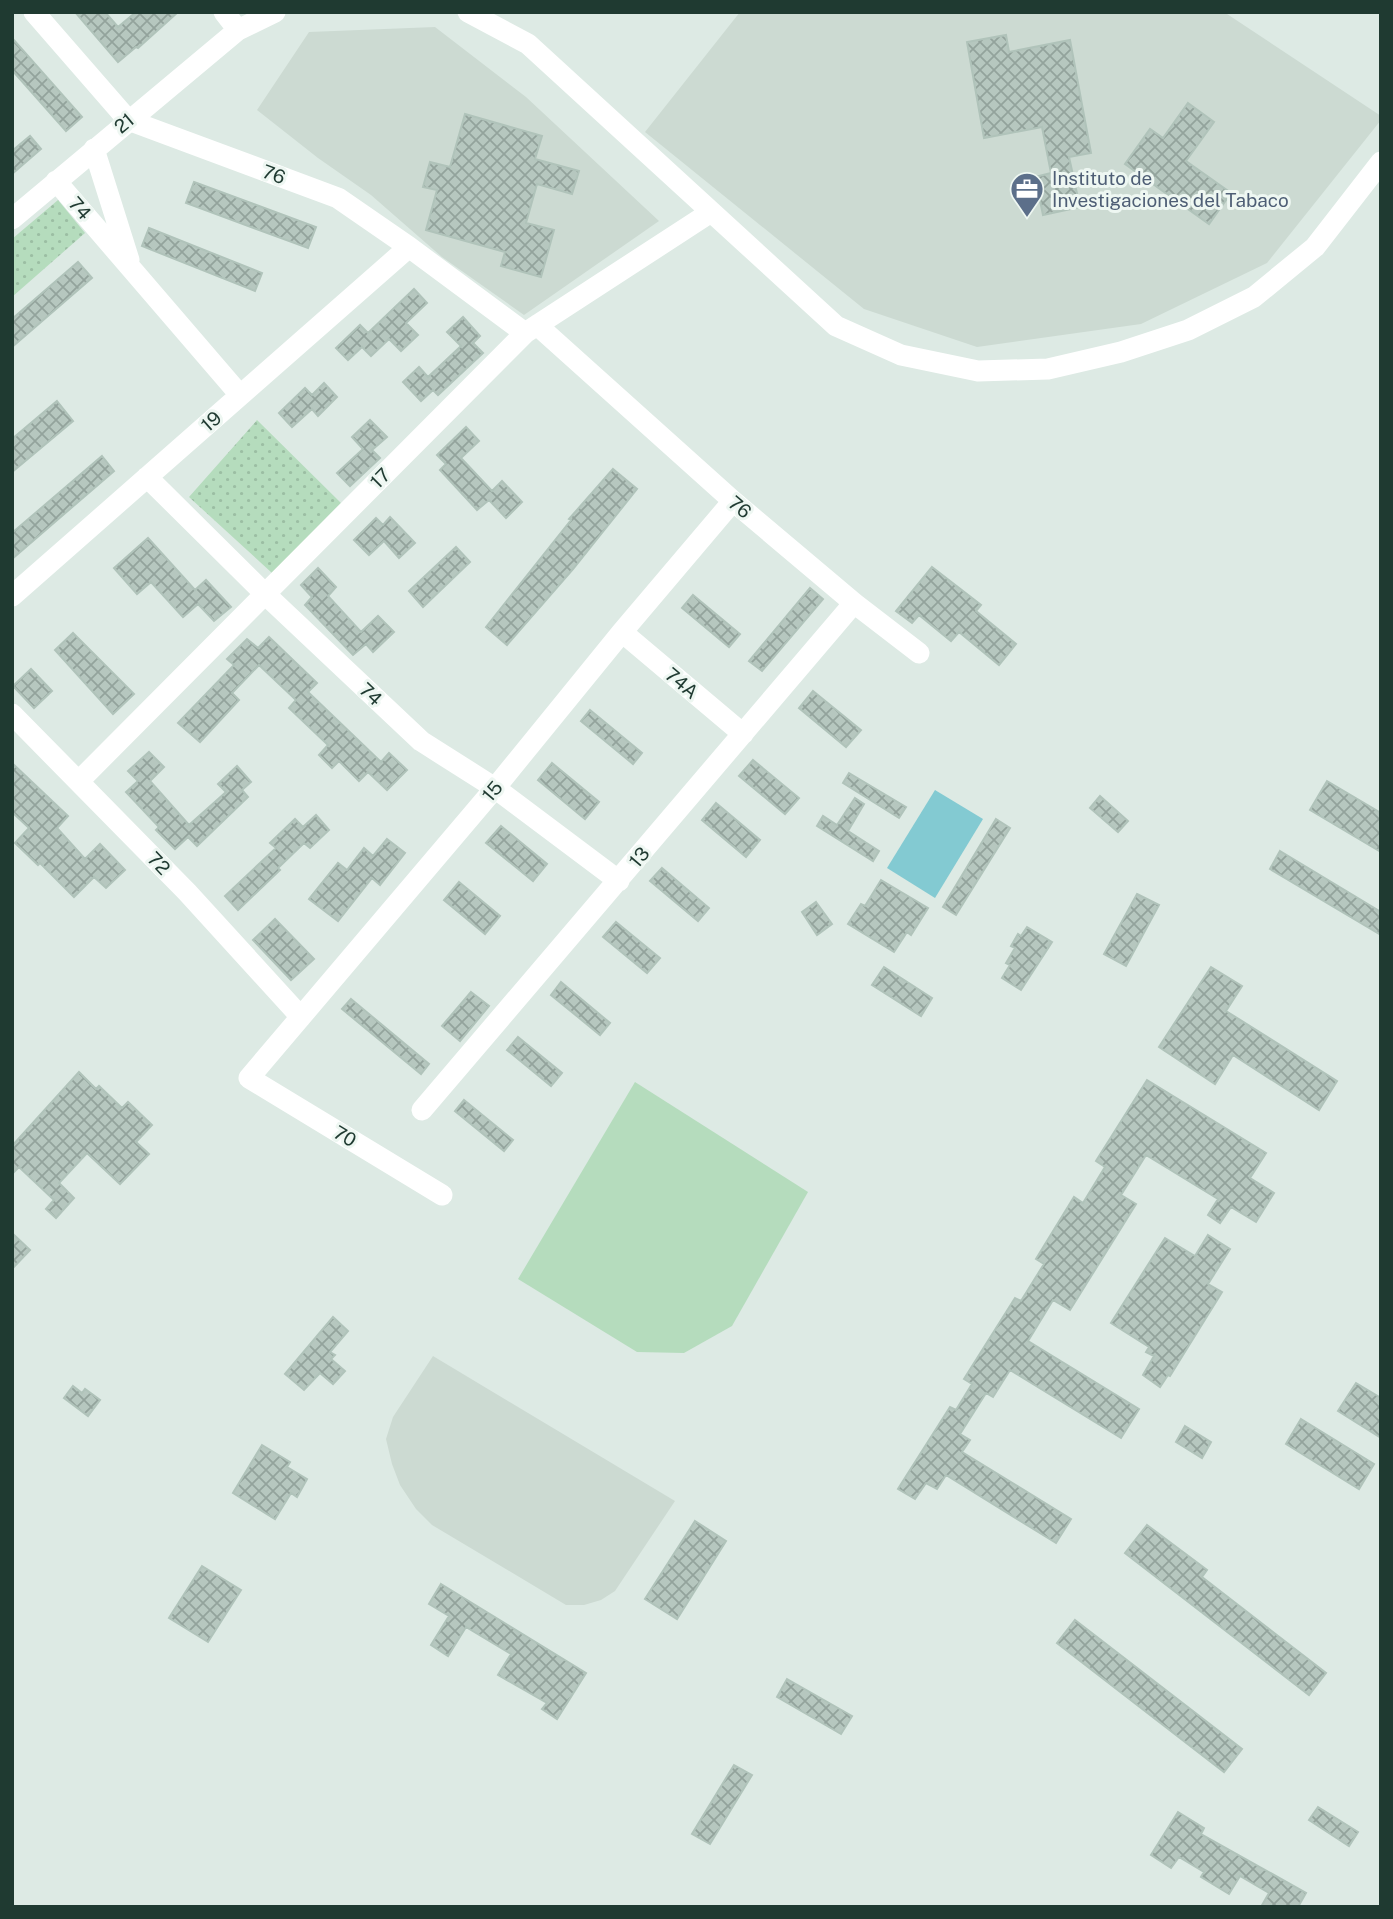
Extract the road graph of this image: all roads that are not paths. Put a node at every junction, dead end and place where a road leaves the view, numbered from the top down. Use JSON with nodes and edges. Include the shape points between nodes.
{"nodes":[{"id":1,"x":34,"y":12,"type":"edge"},
{"id":2,"x":224,"y":12,"type":"edge"},
{"id":3,"x":275,"y":12,"type":"edge"},
{"id":4,"x":468,"y":12,"type":"edge"},
{"id":5,"x":238,"y":30,"type":"junction"},
{"id":6,"x":128,"y":120,"type":"junction"},
{"id":7,"x":94,"y":149,"type":"junction"},
{"id":8,"x":1380,"y":163,"type":"edge"},
{"id":9,"x":57,"y":181,"type":"junction"},
{"id":10,"x":711,"y":212,"type":"junction"},
{"id":11,"x":12,"y":219,"type":"edge"},
{"id":12,"x":409,"y":247,"type":"junction"},
{"id":13,"x":132,"y":269,"type":"junction"},
{"id":14,"x":531,"y":329,"type":"junction"},
{"id":15,"x":240,"y":396,"type":"junction"},
{"id":16,"x":147,"y":477,"type":"junction"},
{"id":17,"x":733,"y":501,"type":"junction"},
{"id":18,"x":264,"y":593,"type":"junction"},
{"id":19,"x":12,"y":596,"type":"edge"},
{"id":20,"x":854,"y":603,"type":"junction"},
{"id":21,"x":622,"y":632,"type":"junction"},
{"id":22,"x":919,"y":653,"type":"dead end"},
{"id":23,"x":12,"y":714,"type":"edge"},
{"id":24,"x":743,"y":734,"type":"junction"},
{"id":25,"x":79,"y":781,"type":"junction"},
{"id":26,"x":495,"y":788,"type":"junction"},
{"id":27,"x":619,"y":881,"type":"junction"},
{"id":28,"x":301,"y":1017,"type":"junction"},
{"id":29,"x":249,"y":1078,"type":"joint"},
{"id":30,"x":422,"y":1110,"type":"dead end"},
{"id":31,"x":442,"y":1195,"type":"dead end"}],
"edges":[{"from":1,"to":6,"type":"street","name":"76"},
{"from":2,"to":5,"type":"street"},
{"from":3,"to":5,"type":"street","name":"21"},
{"from":4,"to":10,"type":"street","via":[[528,44]]},
{"from":5,"to":6,"type":"street","name":"21"},
{"from":6,"to":7,"type":"street","name":"21"},
{"from":6,"to":12,"type":"street","name":"76","via":[[338,198]]},
{"from":7,"to":9,"type":"street","name":"21"},
{"from":7,"to":13,"type":"street"},
{"from":8,"to":10,"type":"street","via":[[1315,247],[1254,297],[1188,330],[1048,369],[978,371],[901,355],[835,326]]},
{"from":9,"to":11,"type":"street","name":"21"},
{"from":9,"to":13,"type":"street","name":"74"},
{"from":10,"to":14,"type":"street","name":"17"},
{"from":12,"to":14,"type":"street","name":"76"},
{"from":12,"to":15,"type":"street","name":"19"},
{"from":13,"to":15,"type":"street","name":"74"},
{"from":14,"to":17,"type":"street","name":"76"},
{"from":14,"to":18,"type":"street","name":"17"},
{"from":15,"to":16,"type":"street","name":"19"},
{"from":16,"to":18,"type":"street","name":"74"},
{"from":16,"to":19,"type":"street","name":"19"},
{"from":17,"to":20,"type":"street","name":"76"},
{"from":17,"to":21,"type":"street","name":"15"},
{"from":18,"to":25,"type":"street","name":"17"},
{"from":18,"to":26,"type":"street","name":"74","via":[[421,741]]},
{"from":20,"to":22,"type":"street","name":"76"},
{"from":20,"to":24,"type":"street","name":"13"},
{"from":21,"to":24,"type":"street","name":"74A"},
{"from":21,"to":26,"type":"street","name":"15"},
{"from":23,"to":25,"type":"street","name":"72"},
{"from":24,"to":27,"type":"street","name":"13"},
{"from":25,"to":28,"type":"street","name":"72"},
{"from":26,"to":27,"type":"street","name":"74"},
{"from":26,"to":28,"type":"street","name":"15"},
{"from":27,"to":30,"type":"street","name":"13"},
{"from":28,"to":29,"type":"street","name":"15"},
{"from":29,"to":31,"type":"street","name":"70"}]}
